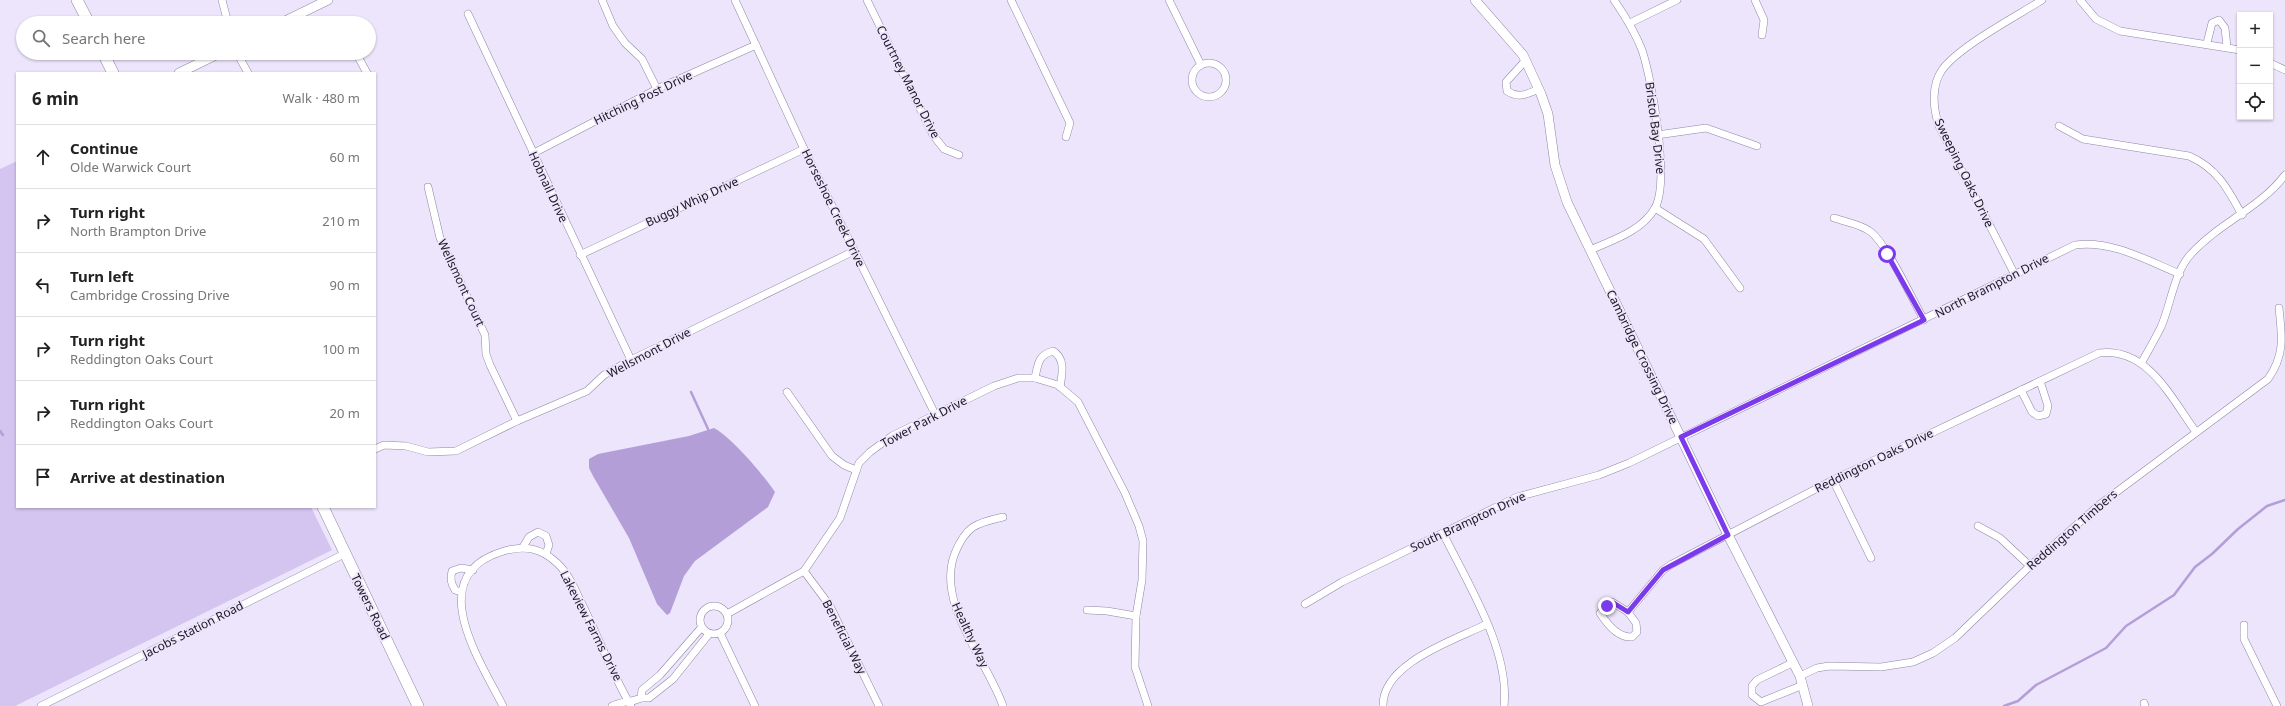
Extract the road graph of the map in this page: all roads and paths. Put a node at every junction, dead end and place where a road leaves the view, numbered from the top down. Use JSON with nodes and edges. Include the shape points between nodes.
{"nodes":[{"id":1,"x":77,"y":0,"type":"edge"},
{"id":2,"x":222,"y":0,"type":"edge"},
{"id":3,"x":328,"y":0,"type":"edge"},
{"id":4,"x":602,"y":0,"type":"edge"},
{"id":5,"x":735,"y":0,"type":"edge"},
{"id":6,"x":867,"y":0,"type":"edge"},
{"id":7,"x":1011,"y":0,"type":"edge"},
{"id":8,"x":1169,"y":0,"type":"edge"},
{"id":9,"x":1475,"y":0,"type":"edge"},
{"id":10,"x":1614,"y":0,"type":"edge"},
{"id":11,"x":1677,"y":0,"type":"edge"},
{"id":12,"x":1755,"y":0,"type":"edge"},
{"id":13,"x":2042,"y":0,"type":"edge"},
{"id":14,"x":2080,"y":0,"type":"edge"},
{"id":15,"x":468,"y":14,"type":"dead end"},
{"id":16,"x":85,"y":16,"type":"edge"},
{"id":17,"x":226,"y":16,"type":"edge"},
{"id":18,"x":295,"y":16,"type":"edge"},
{"id":19,"x":1630,"y":23,"type":"junction"},
{"id":20,"x":1762,"y":35,"type":"dead end"},
{"id":21,"x":2208,"y":44,"type":"junction"},
{"id":22,"x":756,"y":45,"type":"junction"},
{"id":23,"x":2227,"y":47,"type":"junction"},
{"id":24,"x":2237,"y":49,"type":"edge"},
{"id":25,"x":106,"y":60,"type":"edge"},
{"id":26,"x":206,"y":60,"type":"edge"},
{"id":27,"x":241,"y":60,"type":"edge"},
{"id":28,"x":360,"y":60,"type":"edge"},
{"id":29,"x":1525,"y":61,"type":"junction"},
{"id":30,"x":2273,"y":64,"type":"edge"},
{"id":31,"x":1201,"y":65,"type":"junction"},
{"id":32,"x":2285,"y":70,"type":"edge"},
{"id":33,"x":112,"y":72,"type":"edge"},
{"id":34,"x":181,"y":72,"type":"edge"},
{"id":35,"x":247,"y":72,"type":"edge"},
{"id":36,"x":366,"y":72,"type":"edge"},
{"id":37,"x":1538,"y":88,"type":"junction"},
{"id":38,"x":657,"y":89,"type":"junction"},
{"id":39,"x":2059,"y":126,"type":"dead end"},
{"id":40,"x":1657,"y":135,"type":"junction"},
{"id":41,"x":1066,"y":137,"type":"dead end"},
{"id":42,"x":1758,"y":146,"type":"dead end"},
{"id":43,"x":804,"y":149,"type":"junction"},
{"id":44,"x":532,"y":154,"type":"junction"},
{"id":45,"x":959,"y":155,"type":"dead end"},
{"id":46,"x":2285,"y":175,"type":"edge"},
{"id":47,"x":428,"y":188,"type":"dead end"},
{"id":48,"x":1655,"y":208,"type":"junction"},
{"id":49,"x":2242,"y":215,"type":"junction"},
{"id":50,"x":1834,"y":218,"type":"dead end"},
{"id":51,"x":1590,"y":250,"type":"junction"},
{"id":52,"x":854,"y":251,"type":"junction"},
{"id":53,"x":580,"y":255,"type":"junction"},
{"id":54,"x":2015,"y":274,"type":"junction"},
{"id":55,"x":2180,"y":274,"type":"junction"},
{"id":56,"x":1740,"y":288,"type":"dead end"},
{"id":57,"x":2279,"y":308,"type":"dead end"},
{"id":58,"x":1924,"y":320,"type":"junction"},
{"id":59,"x":631,"y":360,"type":"junction"},
{"id":60,"x":2142,"y":362,"type":"junction"},
{"id":61,"x":1035,"y":378,"type":"junction"},
{"id":62,"x":2040,"y":381,"type":"junction"},
{"id":63,"x":1060,"y":387,"type":"junction"},
{"id":64,"x":2021,"y":390,"type":"junction"},
{"id":65,"x":787,"y":392,"type":"dead end"},
{"id":66,"x":935,"y":414,"type":"junction"},
{"id":67,"x":517,"y":421,"type":"junction"},
{"id":68,"x":2196,"y":432,"type":"junction"},
{"id":69,"x":1681,"y":437,"type":"junction"},
{"id":70,"x":376,"y":449,"type":"edge"},
{"id":71,"x":856,"y":470,"type":"junction"},
{"id":72,"x":1833,"y":480,"type":"junction"},
{"id":73,"x":323,"y":508,"type":"edge"},
{"id":74,"x":1003,"y":517,"type":"dead end"},
{"id":75,"x":1978,"y":526,"type":"dead end"},
{"id":76,"x":1443,"y":533,"type":"junction"},
{"id":77,"x":1728,"y":535,"type":"junction"},
{"id":78,"x":523,"y":547,"type":"junction"},
{"id":79,"x":344,"y":554,"type":"junction"},
{"id":80,"x":546,"y":554,"type":"junction"},
{"id":81,"x":1871,"y":558,"type":"dead end"},
{"id":82,"x":2030,"y":566,"type":"junction"},
{"id":83,"x":473,"y":570,"type":"junction"},
{"id":84,"x":804,"y":571,"type":"junction"},
{"id":85,"x":461,"y":592,"type":"junction"},
{"id":86,"x":1306,"y":604,"type":"dead end"},
{"id":87,"x":1087,"y":610,"type":"dead end"},
{"id":88,"x":1628,"y":612,"type":"junction"},
{"id":89,"x":727,"y":614,"type":"junction"},
{"id":90,"x":1136,"y":616,"type":"junction"},
{"id":91,"x":1487,"y":624,"type":"junction"},
{"id":92,"x":2244,"y":625,"type":"dead end"},
{"id":93,"x":701,"y":628,"type":"junction"},
{"id":94,"x":720,"y":633,"type":"junction"},
{"id":95,"x":709,"y":634,"type":"junction"},
{"id":96,"x":1792,"y":663,"type":"junction"},
{"id":97,"x":1801,"y":681,"type":"junction"},
{"id":98,"x":640,"y":698,"type":"junction"},
{"id":99,"x":629,"y":705,"type":"edge"},
{"id":100,"x":41,"y":706,"type":"edge"},
{"id":101,"x":418,"y":706,"type":"edge"},
{"id":102,"x":503,"y":706,"type":"edge"},
{"id":103,"x":612,"y":706,"type":"edge"},
{"id":104,"x":755,"y":706,"type":"edge"},
{"id":105,"x":879,"y":706,"type":"edge"},
{"id":106,"x":1003,"y":706,"type":"edge"},
{"id":107,"x":1148,"y":706,"type":"edge"},
{"id":108,"x":1383,"y":706,"type":"edge"},
{"id":109,"x":1504,"y":706,"type":"edge"},
{"id":110,"x":1808,"y":706,"type":"edge"},
{"id":111,"x":2277,"y":706,"type":"edge"}],
"edges":[{"from":1,"to":16,"type":"main road"},
{"from":2,"to":17,"type":"street"},
{"from":3,"to":18,"type":"street"},
{"from":4,"to":38,"type":"street","via":[[613,26],[625,43],[642,59]]},
{"from":5,"to":22,"type":"street","name":"Horseshoe Creek Drive"},
{"from":6,"to":45,"type":"street","name":"Courtney Manor Drive","via":[[933,135],[944,149]]},
{"from":7,"to":41,"type":"street","via":[[1070,123]]},
{"from":8,"to":31,"type":"street"},
{"from":9,"to":29,"type":"street","name":"Cambridge Crossing Drive"},
{"from":10,"to":19,"type":"street","name":"Bristol Bay Drive"},
{"from":11,"to":19,"type":"street"},
{"from":12,"to":20,"type":"street","via":[[1764,20]]},
{"from":13,"to":54,"type":"street","name":"Sweeping Oaks Drive","via":[[1980,39],[1947,64],[1940,74],[1934,93],[1939,126]]},
{"from":14,"to":21,"type":"street","via":[[2096,19],[2120,31]]},
{"from":15,"to":44,"type":"street","name":"Hobnail Drive"},
{"from":19,"to":40,"type":"street","name":"Bristol Bay Drive","via":[[1648,72]]},
{"from":21,"to":23,"type":"street"},
{"from":21,"to":23,"type":"street","via":[[2212,23],[2219,20],[2226,28]]},
{"from":22,"to":38,"type":"street","name":"Hitching Post Drive"},
{"from":22,"to":43,"type":"street","name":"Horseshoe Creek Drive"},
{"from":23,"to":24,"type":"street"},
{"from":25,"to":33,"type":"main road"},
{"from":26,"to":34,"type":"street"},
{"from":27,"to":35,"type":"street"},
{"from":28,"to":36,"type":"street"},
{"from":29,"to":37,"type":"street","name":"Cambridge Crossing Drive"},
{"from":29,"to":37,"type":"street","via":[[1506,82],[1507,91],[1521,96]]},
{"from":30,"to":32,"type":"street"},
{"from":31,"to":31,"type":"street","via":[[1193,74],[1192,85],[1195,90],[1198,94],[1209,97],[1219,94],[1225,84],[1224,73],[1211,63]]},
{"from":37,"to":51,"type":"street","name":"Cambridge Crossing Drive","via":[[1548,114],[1559,182]]},
{"from":38,"to":44,"type":"street","name":"Hitching Post Drive"},
{"from":39,"to":49,"type":"street","via":[[2083,138],[2188,156],[2203,162],[2223,182]]},
{"from":40,"to":42,"type":"street","via":[[1706,128]]},
{"from":40,"to":48,"type":"street","name":"Bristol Bay Drive","via":[[1662,174],[1661,193]]},
{"from":43,"to":52,"type":"street","name":"Horseshoe Creek Drive"},
{"from":43,"to":53,"type":"street","name":"Buggy Whip Drive"},
{"from":44,"to":53,"type":"street","name":"Hobnail Drive"},
{"from":46,"to":49,"type":"street","via":[[2265,197]]},
{"from":47,"to":67,"type":"street","name":"Wellsmont Court","via":[[440,238],[485,335],[486,354],[490,365]]},
{"from":48,"to":51,"type":"street","name":"Bristol Bay Drive","via":[[1637,227]]},
{"from":48,"to":56,"type":"street","via":[[1704,239]]},
{"from":49,"to":55,"type":"street","via":[[2200,245],[2190,255]]},
{"from":50,"to":58,"type":"street","via":[[1872,233],[1887,254]]},
{"from":51,"to":69,"type":"street","name":"Cambridge Crossing Drive"},
{"from":52,"to":59,"type":"street","name":"Wellsmont Drive"},
{"from":52,"to":66,"type":"street","name":"Horseshoe Creek Drive"},
{"from":53,"to":59,"type":"street","name":"Hobnail Drive"},
{"from":54,"to":55,"type":"street","name":"North Brampton Drive","via":[[2067,248],[2091,243],[2118,249]]},
{"from":54,"to":58,"type":"street","name":"North Brampton Drive"},
{"from":55,"to":60,"type":"street","via":[[2160,327]]},
{"from":57,"to":68,"type":"street","name":"Reddington Timbers","via":[[2283,351],[2275,370],[2259,387]]},
{"from":58,"to":69,"type":"street","name":"North Brampton Drive"},
{"from":59,"to":67,"type":"street","name":"Wellsmont Drive","via":[[604,375],[587,391]]},
{"from":60,"to":62,"type":"street","name":"Reddington Oaks Drive","via":[[2119,353],[2099,353]]},
{"from":60,"to":68,"type":"street","name":"Reddington Oaks Drive","via":[[2159,380]]},
{"from":61,"to":63,"type":"street","name":"Tower Park Drive"},
{"from":61,"to":63,"type":"street","via":[[1038,360],[1042,355],[1054,351],[1058,353],[1063,364]]},
{"from":61,"to":66,"type":"street","name":"Tower Park Drive","via":[[1007,380]]},
{"from":62,"to":64,"type":"street","name":"Reddington Oaks Drive"},
{"from":62,"to":64,"type":"street","via":[[2048,406],[2046,414],[2038,416],[2032,412]]},
{"from":63,"to":90,"type":"street","name":"Tower Park Drive","via":[[1071,394],[1084,411],[1139,526],[1143,541]]},
{"from":64,"to":72,"type":"street","name":"Reddington Oaks Drive"},
{"from":65,"to":71,"type":"street","via":[[832,456]]},
{"from":66,"to":71,"type":"street","name":"Tower Park Drive","via":[[881,444],[859,463]]},
{"from":67,"to":70,"type":"street","name":"Wellsmont Drive","via":[[456,451],[428,452],[406,446],[384,445]]},
{"from":68,"to":82,"type":"street","name":"Reddington Timbers","via":[[2099,505]]},
{"from":69,"to":76,"type":"street","name":"South Brampton Drive","via":[[1599,475],[1517,497]]},
{"from":69,"to":77,"type":"street","name":"Cambridge Crossing Drive"},
{"from":71,"to":84,"type":"street","name":"Tower Park Drive","via":[[840,518]]},
{"from":72,"to":77,"type":"street","name":"Reddington Oaks Drive"},
{"from":72,"to":81,"type":"street"},
{"from":73,"to":79,"type":"main road","name":"Towers Road"},
{"from":74,"to":106,"type":"street","name":"Healthy Way","via":[[980,522],[968,530],[954,556],[950,583],[956,609]]},
{"from":75,"to":82,"type":"street","via":[[2000,538]]},
{"from":76,"to":86,"type":"street","name":"South Brampton Drive","via":[[1342,582]]},
{"from":76,"to":91,"type":"street"},
{"from":77,"to":88,"type":"street","name":"Reddington Oaks Drive","via":[[1663,570]]},
{"from":77,"to":96,"type":"street","name":"Cambridge Crossing Drive"},
{"from":78,"to":80,"type":"street","name":"Lakeview Farms Drive"},
{"from":78,"to":80,"type":"street","via":[[529,537],[538,532],[546,536],[549,545]]},
{"from":78,"to":83,"type":"street","via":[[492,555]]},
{"from":79,"to":100,"type":"street","name":"Jacobs Station Road"},
{"from":79,"to":101,"type":"main road","name":"Towers Road"},
{"from":80,"to":99,"type":"street","name":"Lakeview Farms Drive","via":[[568,575]]},
{"from":82,"to":97,"type":"street","name":"Reddington Timbers","via":[[1955,638],[1933,653],[1912,662],[1881,667],[1817,668]]},
{"from":83,"to":85,"type":"street"},
{"from":83,"to":85,"type":"street","via":[[461,568],[452,571],[452,586]]},
{"from":84,"to":89,"type":"street","name":"Tower Park Drive"},
{"from":84,"to":105,"type":"street","name":"Beneficial Way","via":[[830,606]]},
{"from":85,"to":102,"type":"street","via":[[464,624]]},
{"from":87,"to":90,"type":"street"},
{"from":88,"to":88,"type":"street","via":[[1612,602],[1600,613],[1605,622],[1624,637],[1632,637],[1637,632],[1636,623]]},
{"from":89,"to":93,"type":"street","via":[[716,605],[707,607],[699,618]]},
{"from":89,"to":94,"type":"street","via":[[728,623]]},
{"from":90,"to":107,"type":"street","name":"Tower Park Drive","via":[[1135,667]]},
{"from":91,"to":108,"type":"street","via":[[1408,663],[1394,678],[1383,699]]},
{"from":91,"to":109,"type":"street","via":[[1498,650],[1504,674]]},
{"from":92,"to":111,"type":"street","via":[[2244,639]]},
{"from":93,"to":95,"type":"street"},
{"from":93,"to":98,"type":"street","via":[[660,674],[642,690]]},
{"from":94,"to":95,"type":"street"},
{"from":94,"to":104,"type":"street"},
{"from":95,"to":98,"type":"street","via":[[673,679],[650,698]]},
{"from":96,"to":97,"type":"street","name":"Cambridge Crossing Drive"},
{"from":96,"to":97,"type":"street","name":"Reddington Timbers","via":[[1757,680],[1752,686],[1752,695],[1761,702]]},
{"from":97,"to":110,"type":"street","name":"Cambridge Crossing Drive"},
{"from":98,"to":99,"type":"street"},
{"from":99,"to":103,"type":"street","via":[[619,703]]}]}
